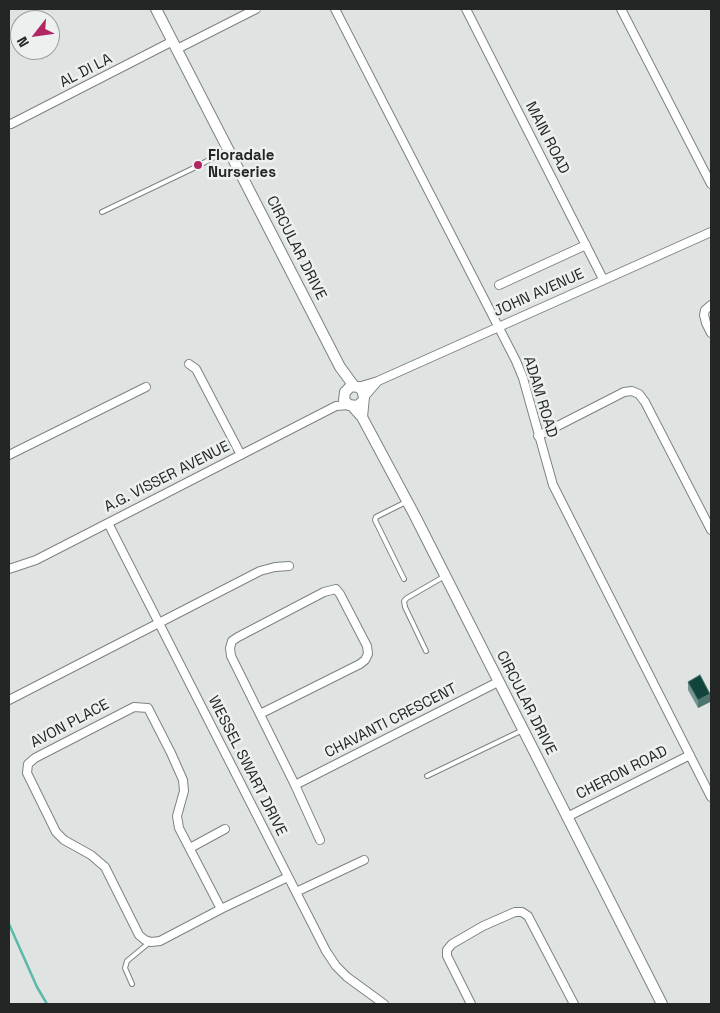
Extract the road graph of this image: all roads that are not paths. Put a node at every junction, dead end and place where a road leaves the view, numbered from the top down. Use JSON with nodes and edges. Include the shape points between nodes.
{"nodes":[{"id":1,"x":156,"y":9,"type":"edge"},
{"id":2,"x":256,"y":9,"type":"edge"},
{"id":3,"x":335,"y":9,"type":"edge"},
{"id":4,"x":466,"y":9,"type":"edge"},
{"id":5,"x":621,"y":9,"type":"edge"},
{"id":6,"x":175,"y":45,"type":"junction"},
{"id":7,"x":11,"y":124,"type":"dead end"},
{"id":8,"x":229,"y":149,"type":"junction"},
{"id":9,"x":711,"y":184,"type":"edge"},
{"id":10,"x":102,"y":212,"type":"dead end"},
{"id":11,"x":711,"y":232,"type":"edge"},
{"id":12,"x":586,"y":245,"type":"junction"},
{"id":13,"x":603,"y":279,"type":"junction"},
{"id":14,"x":499,"y":285,"type":"dead end"},
{"id":15,"x":711,"y":305,"type":"edge"},
{"id":16,"x":497,"y":327,"type":"junction"},
{"id":17,"x":711,"y":333,"type":"edge"},
{"id":18,"x":189,"y":364,"type":"dead end"},
{"id":19,"x":340,"y":367,"type":"junction"},
{"id":20,"x":378,"y":381,"type":"junction"},
{"id":21,"x":146,"y":387,"type":"dead end"},
{"id":22,"x":356,"y":387,"type":"junction"},
{"id":23,"x":344,"y":394,"type":"junction"},
{"id":24,"x":364,"y":399,"type":"junction"},
{"id":25,"x":336,"y":406,"type":"junction"},
{"id":26,"x":351,"y":406,"type":"junction"},
{"id":27,"x":362,"y":417,"type":"junction"},
{"id":28,"x":538,"y":436,"type":"junction"},
{"id":29,"x":9,"y":455,"type":"edge"},
{"id":30,"x":241,"y":455,"type":"junction"},
{"id":31,"x":407,"y":501,"type":"junction"},
{"id":32,"x":108,"y":522,"type":"junction"},
{"id":33,"x":711,"y":530,"type":"edge"},
{"id":34,"x":289,"y":566,"type":"dead end"},
{"id":35,"x":9,"y":569,"type":"edge"},
{"id":36,"x":445,"y":576,"type":"junction"},
{"id":37,"x":404,"y":579,"type":"dead end"},
{"id":38,"x":158,"y":622,"type":"junction"},
{"id":39,"x":426,"y":651,"type":"dead end"},
{"id":40,"x":498,"y":682,"type":"junction"},
{"id":41,"x":9,"y":700,"type":"edge"},
{"id":42,"x":260,"y":714,"type":"junction"},
{"id":43,"x":523,"y":730,"type":"junction"},
{"id":44,"x":690,"y":755,"type":"junction"},
{"id":45,"x":428,"y":776,"type":"dead end"},
{"id":46,"x":295,"y":785,"type":"junction"},
{"id":47,"x":711,"y":797,"type":"edge"},
{"id":48,"x":567,"y":817,"type":"junction"},
{"id":49,"x":224,"y":829,"type":"dead end"},
{"id":50,"x":320,"y":840,"type":"dead end"},
{"id":51,"x":190,"y":848,"type":"junction"},
{"id":52,"x":364,"y":860,"type":"dead end"},
{"id":53,"x":288,"y":877,"type":"junction"},
{"id":54,"x":296,"y":892,"type":"junction"},
{"id":55,"x":221,"y":909,"type":"junction"},
{"id":56,"x":150,"y":942,"type":"junction"},
{"id":57,"x":132,"y":984,"type":"dead end"},
{"id":58,"x":384,"y":1004,"type":"edge"},
{"id":59,"x":471,"y":1004,"type":"edge"},
{"id":60,"x":574,"y":1004,"type":"edge"},
{"id":61,"x":662,"y":1004,"type":"edge"}],
"edges":[{"from":1,"to":6,"type":"street","name":"CIRCULAR DRIVE"},
{"from":2,"to":6,"type":"street","name":"AL DI LA"},
{"from":3,"to":16,"type":"street","name":"ADAM ROAD"},
{"from":4,"to":12,"type":"street","name":"MAIN ROAD"},
{"from":5,"to":9,"type":"street"},
{"from":6,"to":7,"type":"street","name":"AL DI LA"},
{"from":6,"to":8,"type":"street","name":"CIRCULAR DRIVE"},
{"from":8,"to":10,"type":"lane"},
{"from":8,"to":19,"type":"street","name":"CIRCULAR DRIVE"},
{"from":11,"to":13,"type":"street","name":"JOHN AVENUE"},
{"from":12,"to":13,"type":"street","name":"MAIN ROAD"},
{"from":12,"to":14,"type":"street"},
{"from":13,"to":16,"type":"street","name":"JOHN AVENUE"},
{"from":15,"to":17,"type":"street","via":[[704,315]]},
{"from":16,"to":20,"type":"street","name":"JOHN AVENUE"},
{"from":16,"to":28,"type":"street","name":"ADAM ROAD","via":[[523,378]]},
{"from":18,"to":30,"type":"street","via":[[196,369]]},
{"from":19,"to":22,"type":"street","name":"CIRCULAR DRIVE"},
{"from":19,"to":23,"type":"street","name":"CIRCULAR DRIVE"},
{"from":20,"to":22,"type":"street","name":"JOHN AVENUE"},
{"from":20,"to":24,"type":"street","name":"JOHN AVENUE"},
{"from":21,"to":29,"type":"street"},
{"from":22,"to":23,"type":"street","via":[[349,388]]},
{"from":22,"to":24,"type":"street","via":[[362,390]]},
{"from":23,"to":25,"type":"street","name":"A.G. VISSER AVENUE"},
{"from":23,"to":26,"type":"street","via":[[344,400]]},
{"from":24,"to":26,"type":"street","via":[[360,404]]},
{"from":24,"to":27,"type":"street"},
{"from":25,"to":26,"type":"street","name":"A.G. VISSER AVENUE"},
{"from":25,"to":30,"type":"street","name":"A.G. VISSER AVENUE"},
{"from":26,"to":27,"type":"street","name":"CIRCULAR DRIVE"},
{"from":27,"to":31,"type":"street","name":"CIRCULAR DRIVE"},
{"from":28,"to":33,"type":"street","via":[[624,392],[639,394]]},
{"from":28,"to":44,"type":"street","name":"ADAM ROAD","via":[[553,485]]},
{"from":30,"to":32,"type":"street","name":"A.G. VISSER AVENUE"},
{"from":31,"to":36,"type":"street","name":"CIRCULAR DRIVE"},
{"from":31,"to":37,"type":"lane","via":[[375,520]]},
{"from":32,"to":35,"type":"street","name":"A.G. VISSER AVENUE","via":[[36,560]]},
{"from":32,"to":38,"type":"street","name":"WESSEL SWART DRIVE"},
{"from":34,"to":38,"type":"street","via":[[260,571]]},
{"from":36,"to":39,"type":"lane","via":[[404,601]]},
{"from":36,"to":40,"type":"street","name":"CIRCULAR DRIVE"},
{"from":38,"to":41,"type":"street"},
{"from":38,"to":53,"type":"street","name":"WESSEL SWART DRIVE"},
{"from":40,"to":43,"type":"street","name":"CIRCULAR DRIVE"},
{"from":40,"to":46,"type":"street","name":"CHAVANTI CRESCENT"},
{"from":42,"to":42,"type":"street","via":[[231,656],[232,641],[324,592],[336,589],[367,646],[365,660]]},
{"from":42,"to":46,"type":"street"},
{"from":43,"to":45,"type":"lane"},
{"from":43,"to":48,"type":"street","name":"CIRCULAR DRIVE"},
{"from":44,"to":47,"type":"street","name":"ADAM ROAD"},
{"from":44,"to":48,"type":"street","name":"CHERON ROAD"},
{"from":46,"to":50,"type":"street"},
{"from":48,"to":61,"type":"street","name":"CIRCULAR DRIVE"},
{"from":49,"to":51,"type":"street"},
{"from":51,"to":55,"type":"street","name":"AVON PLACE"},
{"from":51,"to":56,"type":"street","name":"AVON PLACE","via":[[177,820],[184,791],[182,776],[146,707],[134,706],[28,764],[26,773],[56,832],[105,867],[140,935]]},
{"from":52,"to":54,"type":"street"},
{"from":53,"to":54,"type":"street","name":"WESSEL SWART DRIVE"},
{"from":53,"to":55,"type":"street"},
{"from":54,"to":58,"type":"street","name":"WESSEL SWART DRIVE","via":[[336,966]]},
{"from":55,"to":56,"type":"street","via":[[160,941]]},
{"from":56,"to":57,"type":"lane","via":[[127,961],[125,971]]},
{"from":59,"to":60,"type":"street","via":[[447,950],[483,926],[515,912],[528,916]]}]}
